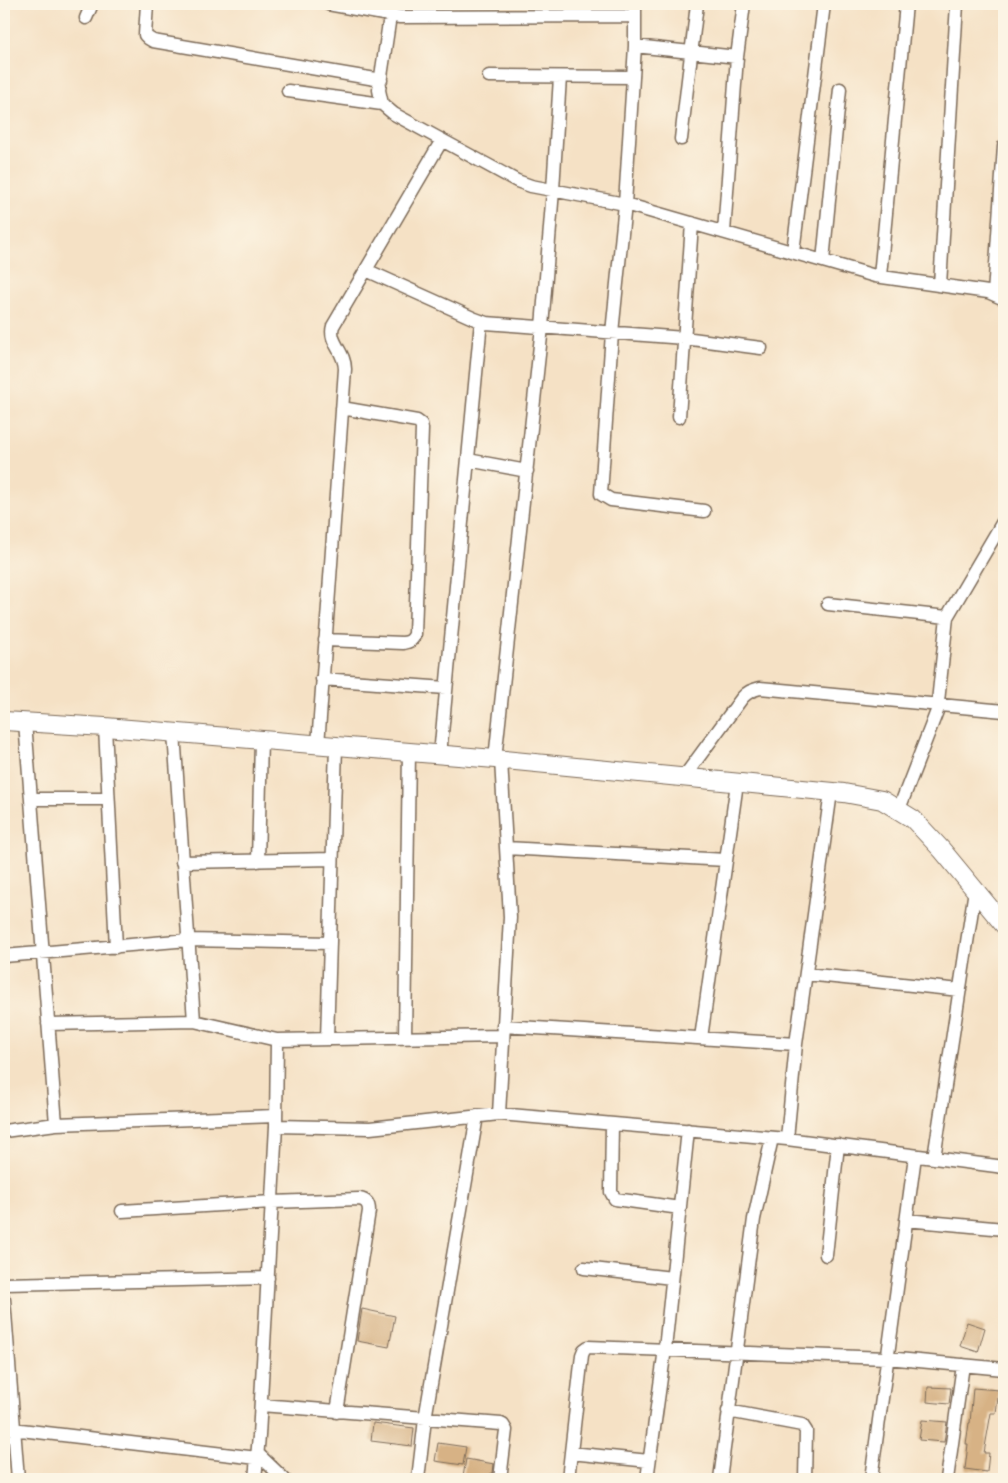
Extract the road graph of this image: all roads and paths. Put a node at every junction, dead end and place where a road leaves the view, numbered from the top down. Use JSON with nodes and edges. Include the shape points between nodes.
{"nodes":[{"id":1,"x":92,"y":4,"type":"edge"},
{"id":2,"x":147,"y":4,"type":"edge"},
{"id":3,"x":328,"y":4,"type":"edge"},
{"id":4,"x":697,"y":4,"type":"edge"},
{"id":5,"x":744,"y":4,"type":"edge"},
{"id":6,"x":824,"y":4,"type":"edge"},
{"id":7,"x":906,"y":4,"type":"edge"},
{"id":8,"x":957,"y":4,"type":"edge"},
{"id":9,"x":511,"y":10,"type":"edge"},
{"id":10,"x":635,"y":10,"type":"edge"},
{"id":11,"x":390,"y":16,"type":"junction"},
{"id":12,"x":86,"y":18,"type":"dead end"},
{"id":13,"x":635,"y":46,"type":"junction"},
{"id":14,"x":692,"y":52,"type":"junction"},
{"id":15,"x":737,"y":57,"type":"junction"},
{"id":16,"x":489,"y":76,"type":"dead end"},
{"id":17,"x":560,"y":76,"type":"junction"},
{"id":18,"x":633,"y":77,"type":"junction"},
{"id":19,"x":381,"y":80,"type":"junction"},
{"id":20,"x":840,"y":89,"type":"dead end"},
{"id":21,"x":288,"y":91,"type":"dead end"},
{"id":22,"x":382,"y":104,"type":"junction"},
{"id":23,"x":442,"y":140,"type":"junction"},
{"id":24,"x":681,"y":140,"type":"dead end"},
{"id":25,"x":1004,"y":146,"type":"edge"},
{"id":26,"x":553,"y":190,"type":"junction"},
{"id":27,"x":625,"y":204,"type":"junction"},
{"id":28,"x":692,"y":223,"type":"junction"},
{"id":29,"x":724,"y":232,"type":"junction"},
{"id":30,"x":793,"y":252,"type":"junction"},
{"id":31,"x":823,"y":261,"type":"junction"},
{"id":32,"x":366,"y":270,"type":"junction"},
{"id":33,"x":880,"y":276,"type":"junction"},
{"id":34,"x":940,"y":285,"type":"junction"},
{"id":35,"x":999,"y":296,"type":"edge"},
{"id":36,"x":481,"y":322,"type":"junction"},
{"id":37,"x":542,"y":327,"type":"junction"},
{"id":38,"x":612,"y":333,"type":"junction"},
{"id":39,"x":684,"y":338,"type":"junction"},
{"id":40,"x":762,"y":348,"type":"dead end"},
{"id":41,"x":342,"y":408,"type":"junction"},
{"id":42,"x":679,"y":417,"type":"dead end"},
{"id":43,"x":468,"y":460,"type":"junction"},
{"id":44,"x":527,"y":471,"type":"junction"},
{"id":45,"x":704,"y":511,"type":"dead end"},
{"id":46,"x":1004,"y":520,"type":"edge"},
{"id":47,"x":828,"y":604,"type":"dead end"},
{"id":48,"x":947,"y":617,"type":"junction"},
{"id":49,"x":325,"y":640,"type":"junction"},
{"id":50,"x":322,"y":679,"type":"junction"},
{"id":51,"x":446,"y":688,"type":"junction"},
{"id":52,"x":938,"y":705,"type":"junction"},
{"id":53,"x":1004,"y":710,"type":"edge"},
{"id":54,"x":4,"y":721,"type":"edge"},
{"id":55,"x":24,"y":722,"type":"junction"},
{"id":56,"x":105,"y":727,"type":"junction"},
{"id":57,"x":174,"y":733,"type":"junction"},
{"id":58,"x":261,"y":740,"type":"junction"},
{"id":59,"x":318,"y":745,"type":"junction"},
{"id":60,"x":336,"y":746,"type":"junction"},
{"id":61,"x":409,"y":752,"type":"junction"},
{"id":62,"x":440,"y":754,"type":"junction"},
{"id":63,"x":498,"y":759,"type":"junction"},
{"id":64,"x":684,"y":778,"type":"junction"},
{"id":65,"x":737,"y":783,"type":"junction"},
{"id":66,"x":831,"y":792,"type":"junction"},
{"id":67,"x":30,"y":800,"type":"junction"},
{"id":68,"x":108,"y":800,"type":"junction"},
{"id":69,"x":898,"y":809,"type":"junction"},
{"id":70,"x":506,"y":848,"type":"junction"},
{"id":71,"x":332,"y":859,"type":"junction"},
{"id":72,"x":726,"y":860,"type":"junction"},
{"id":73,"x":258,"y":861,"type":"junction"},
{"id":74,"x":182,"y":862,"type":"junction"},
{"id":75,"x":975,"y":890,"type":"junction"},
{"id":76,"x":1004,"y":925,"type":"edge"},
{"id":77,"x":188,"y":940,"type":"junction"},
{"id":78,"x":330,"y":942,"type":"junction"},
{"id":79,"x":116,"y":947,"type":"junction"},
{"id":80,"x":42,"y":954,"type":"junction"},
{"id":81,"x":4,"y":956,"type":"edge"},
{"id":82,"x":806,"y":974,"type":"junction"},
{"id":83,"x":960,"y":990,"type":"junction"},
{"id":84,"x":194,"y":1021,"type":"junction"},
{"id":85,"x":48,"y":1024,"type":"junction"},
{"id":86,"x":502,"y":1031,"type":"junction"},
{"id":87,"x":404,"y":1038,"type":"junction"},
{"id":88,"x":701,"y":1038,"type":"junction"},
{"id":89,"x":327,"y":1039,"type":"junction"},
{"id":90,"x":277,"y":1040,"type":"junction"},
{"id":91,"x":796,"y":1044,"type":"junction"},
{"id":92,"x":498,"y":1114,"type":"junction"},
{"id":93,"x":477,"y":1116,"type":"junction"},
{"id":94,"x":276,"y":1121,"type":"junction"},
{"id":95,"x":56,"y":1124,"type":"junction"},
{"id":96,"x":612,"y":1124,"type":"junction"},
{"id":97,"x":688,"y":1130,"type":"junction"},
{"id":98,"x":4,"y":1131,"type":"edge"},
{"id":99,"x":772,"y":1138,"type":"junction"},
{"id":100,"x":787,"y":1139,"type":"junction"},
{"id":101,"x":838,"y":1146,"type":"junction"},
{"id":102,"x":915,"y":1156,"type":"junction"},
{"id":103,"x":934,"y":1158,"type":"junction"},
{"id":104,"x":1004,"y":1167,"type":"edge"},
{"id":105,"x":272,"y":1202,"type":"junction"},
{"id":106,"x":680,"y":1208,"type":"junction"},
{"id":107,"x":122,"y":1211,"type":"dead end"},
{"id":108,"x":906,"y":1220,"type":"junction"},
{"id":109,"x":1004,"y":1229,"type":"edge"},
{"id":110,"x":826,"y":1255,"type":"dead end"},
{"id":111,"x":584,"y":1268,"type":"dead end"},
{"id":112,"x":268,"y":1278,"type":"junction"},
{"id":113,"x":672,"y":1278,"type":"junction"},
{"id":114,"x":4,"y":1284,"type":"edge"},
{"id":115,"x":4,"y":1300,"type":"edge"},
{"id":116,"x":665,"y":1349,"type":"junction"},
{"id":117,"x":736,"y":1352,"type":"junction"},
{"id":118,"x":888,"y":1358,"type":"junction"},
{"id":119,"x":963,"y":1365,"type":"junction"},
{"id":120,"x":1004,"y":1368,"type":"edge"},
{"id":121,"x":261,"y":1405,"type":"junction"},
{"id":122,"x":728,"y":1411,"type":"junction"},
{"id":123,"x":337,"y":1412,"type":"junction"},
{"id":124,"x":425,"y":1419,"type":"junction"},
{"id":125,"x":9,"y":1429,"type":"edge"},
{"id":126,"x":571,"y":1453,"type":"junction"},
{"id":127,"x":257,"y":1456,"type":"junction"},
{"id":128,"x":648,"y":1470,"type":"edge"},
{"id":129,"x":18,"y":1479,"type":"edge"},
{"id":130,"x":255,"y":1479,"type":"edge"},
{"id":131,"x":284,"y":1479,"type":"edge"},
{"id":132,"x":418,"y":1479,"type":"edge"},
{"id":133,"x":500,"y":1479,"type":"edge"},
{"id":134,"x":568,"y":1479,"type":"edge"},
{"id":135,"x":659,"y":1479,"type":"edge"},
{"id":136,"x":720,"y":1479,"type":"edge"},
{"id":137,"x":805,"y":1479,"type":"edge"},
{"id":138,"x":871,"y":1479,"type":"edge"},
{"id":139,"x":947,"y":1479,"type":"edge"}],
"edges":[{"from":1,"to":12,"type":"street"},
{"from":2,"to":19,"type":"street","via":[[145,34],[153,41]]},
{"from":3,"to":11,"type":"street"},
{"from":4,"to":14,"type":"street"},
{"from":5,"to":15,"type":"street"},
{"from":6,"to":30,"type":"street"},
{"from":7,"to":33,"type":"street"},
{"from":8,"to":34,"type":"street"},
{"from":9,"to":10,"type":"street"},
{"from":9,"to":11,"type":"street"},
{"from":10,"to":13,"type":"street"},
{"from":11,"to":19,"type":"street"},
{"from":13,"to":14,"type":"street"},
{"from":13,"to":18,"type":"street"},
{"from":14,"to":15,"type":"street"},
{"from":14,"to":24,"type":"street"},
{"from":15,"to":29,"type":"street"},
{"from":16,"to":17,"type":"street"},
{"from":17,"to":18,"type":"street"},
{"from":17,"to":26,"type":"street"},
{"from":18,"to":27,"type":"street"},
{"from":19,"to":22,"type":"street"},
{"from":20,"to":31,"type":"street"},
{"from":21,"to":22,"type":"street"},
{"from":22,"to":23,"type":"street"},
{"from":23,"to":26,"type":"street","via":[[525,184]]},
{"from":23,"to":32,"type":"street"},
{"from":25,"to":35,"type":"street"},
{"from":26,"to":27,"type":"street"},
{"from":26,"to":37,"type":"street"},
{"from":27,"to":28,"type":"street"},
{"from":27,"to":38,"type":"street"},
{"from":28,"to":29,"type":"street"},
{"from":28,"to":39,"type":"street"},
{"from":29,"to":30,"type":"street"},
{"from":30,"to":31,"type":"street"},
{"from":31,"to":33,"type":"street"},
{"from":32,"to":36,"type":"street"},
{"from":32,"to":41,"type":"street","via":[[331,332],[345,362]]},
{"from":33,"to":34,"type":"street"},
{"from":34,"to":35,"type":"street"},
{"from":36,"to":37,"type":"street"},
{"from":36,"to":43,"type":"street"},
{"from":37,"to":38,"type":"street"},
{"from":37,"to":44,"type":"street"},
{"from":38,"to":39,"type":"street"},
{"from":38,"to":45,"type":"street","via":[[601,494],[611,500]]},
{"from":39,"to":40,"type":"street"},
{"from":39,"to":42,"type":"street"},
{"from":41,"to":49,"type":"street"},
{"from":41,"to":49,"type":"street","via":[[421,424],[415,634],[413,639],[403,643]]},
{"from":43,"to":44,"type":"street"},
{"from":43,"to":51,"type":"street"},
{"from":44,"to":63,"type":"street"},
{"from":46,"to":48,"type":"street"},
{"from":47,"to":48,"type":"street"},
{"from":48,"to":52,"type":"street"},
{"from":49,"to":50,"type":"street"},
{"from":50,"to":51,"type":"street"},
{"from":50,"to":59,"type":"street"},
{"from":51,"to":62,"type":"street"},
{"from":52,"to":53,"type":"street"},
{"from":52,"to":64,"type":"street","via":[[760,688],[753,690],[742,698]]},
{"from":52,"to":69,"type":"street"},
{"from":54,"to":55,"type":"street"},
{"from":55,"to":56,"type":"street"},
{"from":55,"to":67,"type":"street"},
{"from":56,"to":57,"type":"street"},
{"from":56,"to":68,"type":"street"},
{"from":57,"to":58,"type":"street"},
{"from":57,"to":74,"type":"street"},
{"from":58,"to":59,"type":"street"},
{"from":58,"to":73,"type":"street"},
{"from":59,"to":60,"type":"street"},
{"from":60,"to":61,"type":"street"},
{"from":60,"to":71,"type":"street"},
{"from":61,"to":62,"type":"street"},
{"from":61,"to":87,"type":"street"},
{"from":62,"to":63,"type":"street"},
{"from":63,"to":64,"type":"street"},
{"from":63,"to":70,"type":"street"},
{"from":64,"to":65,"type":"street"},
{"from":65,"to":66,"type":"street"},
{"from":65,"to":72,"type":"street"},
{"from":66,"to":69,"type":"street","via":[[882,800]]},
{"from":66,"to":82,"type":"street"},
{"from":67,"to":68,"type":"street"},
{"from":67,"to":80,"type":"street"},
{"from":68,"to":79,"type":"street"},
{"from":69,"to":75,"type":"street","via":[[929,835]]},
{"from":70,"to":72,"type":"street"},
{"from":70,"to":86,"type":"street","via":[[510,917]]},
{"from":71,"to":73,"type":"street"},
{"from":71,"to":78,"type":"street"},
{"from":72,"to":88,"type":"street"},
{"from":73,"to":74,"type":"street"},
{"from":74,"to":77,"type":"street"},
{"from":75,"to":76,"type":"street"},
{"from":75,"to":83,"type":"street"},
{"from":77,"to":78,"type":"street"},
{"from":77,"to":79,"type":"street"},
{"from":77,"to":84,"type":"street"},
{"from":78,"to":89,"type":"street"},
{"from":79,"to":80,"type":"street"},
{"from":80,"to":81,"type":"street"},
{"from":80,"to":85,"type":"street"},
{"from":82,"to":83,"type":"street"},
{"from":82,"to":91,"type":"street"},
{"from":83,"to":103,"type":"street"},
{"from":84,"to":85,"type":"street"},
{"from":84,"to":90,"type":"street"},
{"from":85,"to":95,"type":"street"},
{"from":86,"to":87,"type":"street"},
{"from":86,"to":88,"type":"street"},
{"from":86,"to":92,"type":"street"},
{"from":87,"to":89,"type":"street"},
{"from":88,"to":91,"type":"street"},
{"from":89,"to":90,"type":"street"},
{"from":90,"to":94,"type":"street"},
{"from":91,"to":100,"type":"street"},
{"from":92,"to":93,"type":"street"},
{"from":92,"to":96,"type":"street"},
{"from":93,"to":94,"type":"street","via":[[370,1128]]},
{"from":93,"to":124,"type":"street"},
{"from":94,"to":95,"type":"street"},
{"from":94,"to":105,"type":"street"},
{"from":95,"to":98,"type":"street"},
{"from":96,"to":97,"type":"street"},
{"from":96,"to":106,"type":"street","via":[[612,1192],[615,1199]]},
{"from":97,"to":99,"type":"street"},
{"from":97,"to":106,"type":"street"},
{"from":99,"to":100,"type":"street"},
{"from":99,"to":117,"type":"street","via":[[754,1219]]},
{"from":100,"to":101,"type":"street"},
{"from":101,"to":102,"type":"street"},
{"from":101,"to":110,"type":"street"},
{"from":102,"to":103,"type":"street"},
{"from":102,"to":108,"type":"street"},
{"from":103,"to":104,"type":"street"},
{"from":105,"to":107,"type":"street"},
{"from":105,"to":112,"type":"street"},
{"from":105,"to":123,"type":"street","via":[[359,1199],[369,1207]]},
{"from":106,"to":113,"type":"street"},
{"from":108,"to":109,"type":"street"},
{"from":108,"to":118,"type":"street"},
{"from":111,"to":113,"type":"street"},
{"from":112,"to":114,"type":"street"},
{"from":112,"to":121,"type":"street"},
{"from":113,"to":116,"type":"street"},
{"from":115,"to":125,"type":"street"},
{"from":116,"to":117,"type":"street"},
{"from":116,"to":126,"type":"street","via":[[594,1346],[584,1350]]},
{"from":116,"to":128,"type":"street"},
{"from":117,"to":118,"type":"street"},
{"from":117,"to":122,"type":"street"},
{"from":118,"to":119,"type":"street"},
{"from":118,"to":138,"type":"street"},
{"from":119,"to":120,"type":"street"},
{"from":119,"to":139,"type":"street"},
{"from":121,"to":123,"type":"street"},
{"from":121,"to":127,"type":"street"},
{"from":122,"to":136,"type":"street"},
{"from":122,"to":137,"type":"street","via":[[798,1423],[805,1428]]},
{"from":123,"to":124,"type":"street"},
{"from":124,"to":132,"type":"street"},
{"from":124,"to":133,"type":"street","via":[[504,1425]]},
{"from":125,"to":127,"type":"street"},
{"from":125,"to":129,"type":"street"},
{"from":126,"to":128,"type":"street"},
{"from":126,"to":134,"type":"street"},
{"from":127,"to":130,"type":"street"},
{"from":127,"to":131,"type":"street"},
{"from":128,"to":135,"type":"street"}]}
